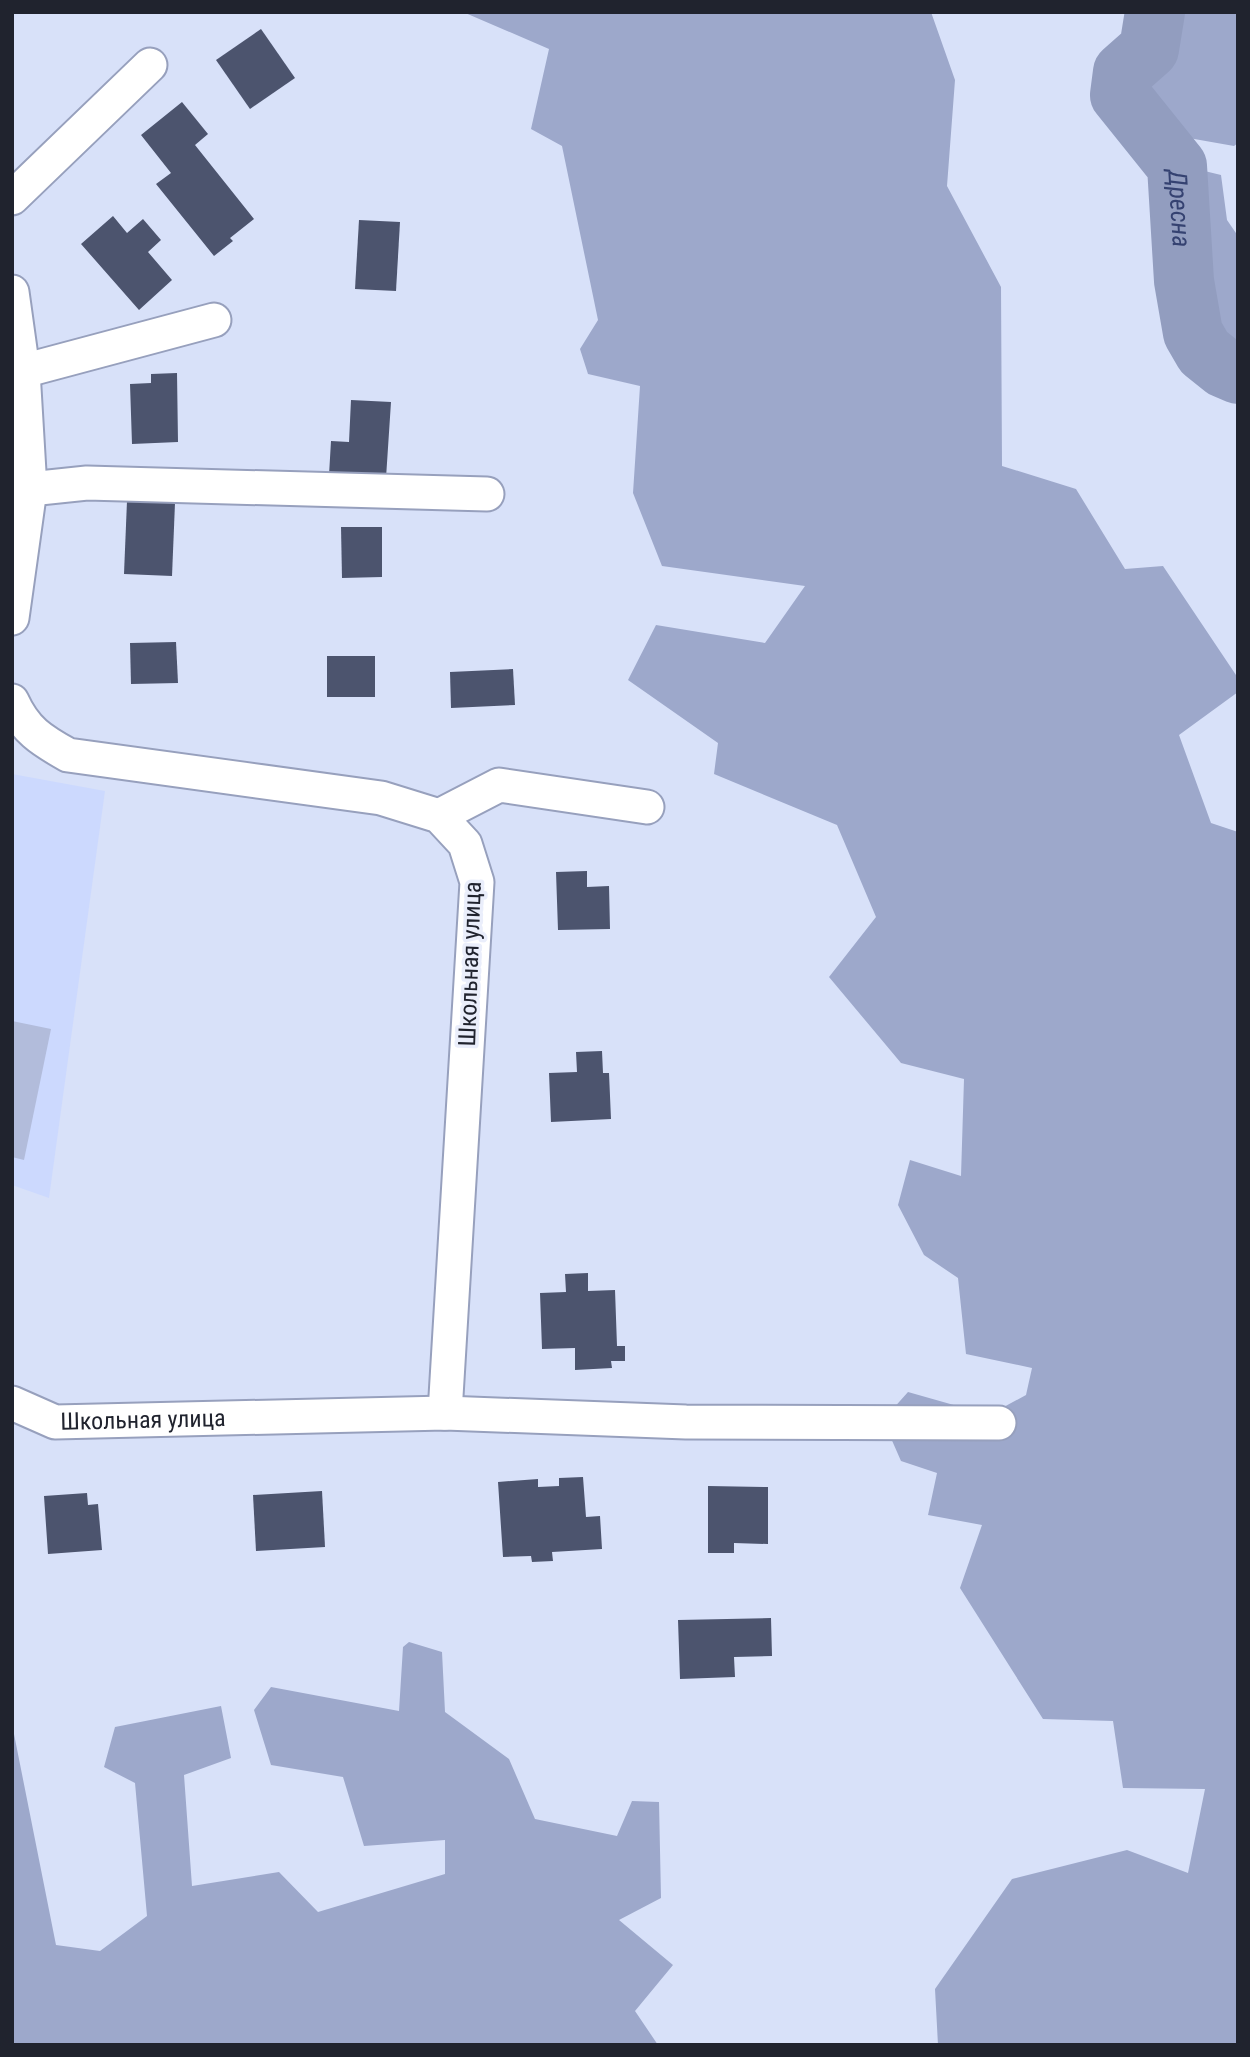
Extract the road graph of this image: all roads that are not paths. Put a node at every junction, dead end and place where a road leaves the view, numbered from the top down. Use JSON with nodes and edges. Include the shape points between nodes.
{"nodes":[{"id":1,"x":150,"y":65,"type":"dead end"},
{"id":2,"x":12,"y":198,"type":"edge"},
{"id":3,"x":12,"y":292,"type":"edge"},
{"id":4,"x":214,"y":320,"type":"dead end"},
{"id":5,"x":23,"y":371,"type":"junction"},
{"id":6,"x":30,"y":489,"type":"junction"},
{"id":7,"x":487,"y":494,"type":"dead end"},
{"id":8,"x":12,"y":618,"type":"edge"},
{"id":9,"x":12,"y":701,"type":"edge"},
{"id":10,"x":647,"y":807,"type":"dead end"},
{"id":11,"x":439,"y":816,"type":"junction"},
{"id":12,"x":12,"y":1403,"type":"edge"},
{"id":13,"x":445,"y":1413,"type":"junction"},
{"id":14,"x":999,"y":1423,"type":"dead end"}],
"edges":[{"from":1,"to":2,"type":"street"},
{"from":3,"to":5,"type":"street"},
{"from":4,"to":5,"type":"street"},
{"from":5,"to":6,"type":"street"},
{"from":6,"to":7,"type":"street","via":[[86,483]]},
{"from":6,"to":8,"type":"street"},
{"from":9,"to":11,"type":"street","name":"Школьная улица","via":[[38,739],[68,755],[381,798]]},
{"from":10,"to":11,"type":"street","via":[[499,785]]},
{"from":11,"to":13,"type":"street","name":"Школьная улица","via":[[465,844],[477,882]]},
{"from":12,"to":13,"type":"street","name":"Школьная улица","via":[[55,1422]]},
{"from":13,"to":14,"type":"street","name":"Школьная улица","via":[[686,1422]]}]}
